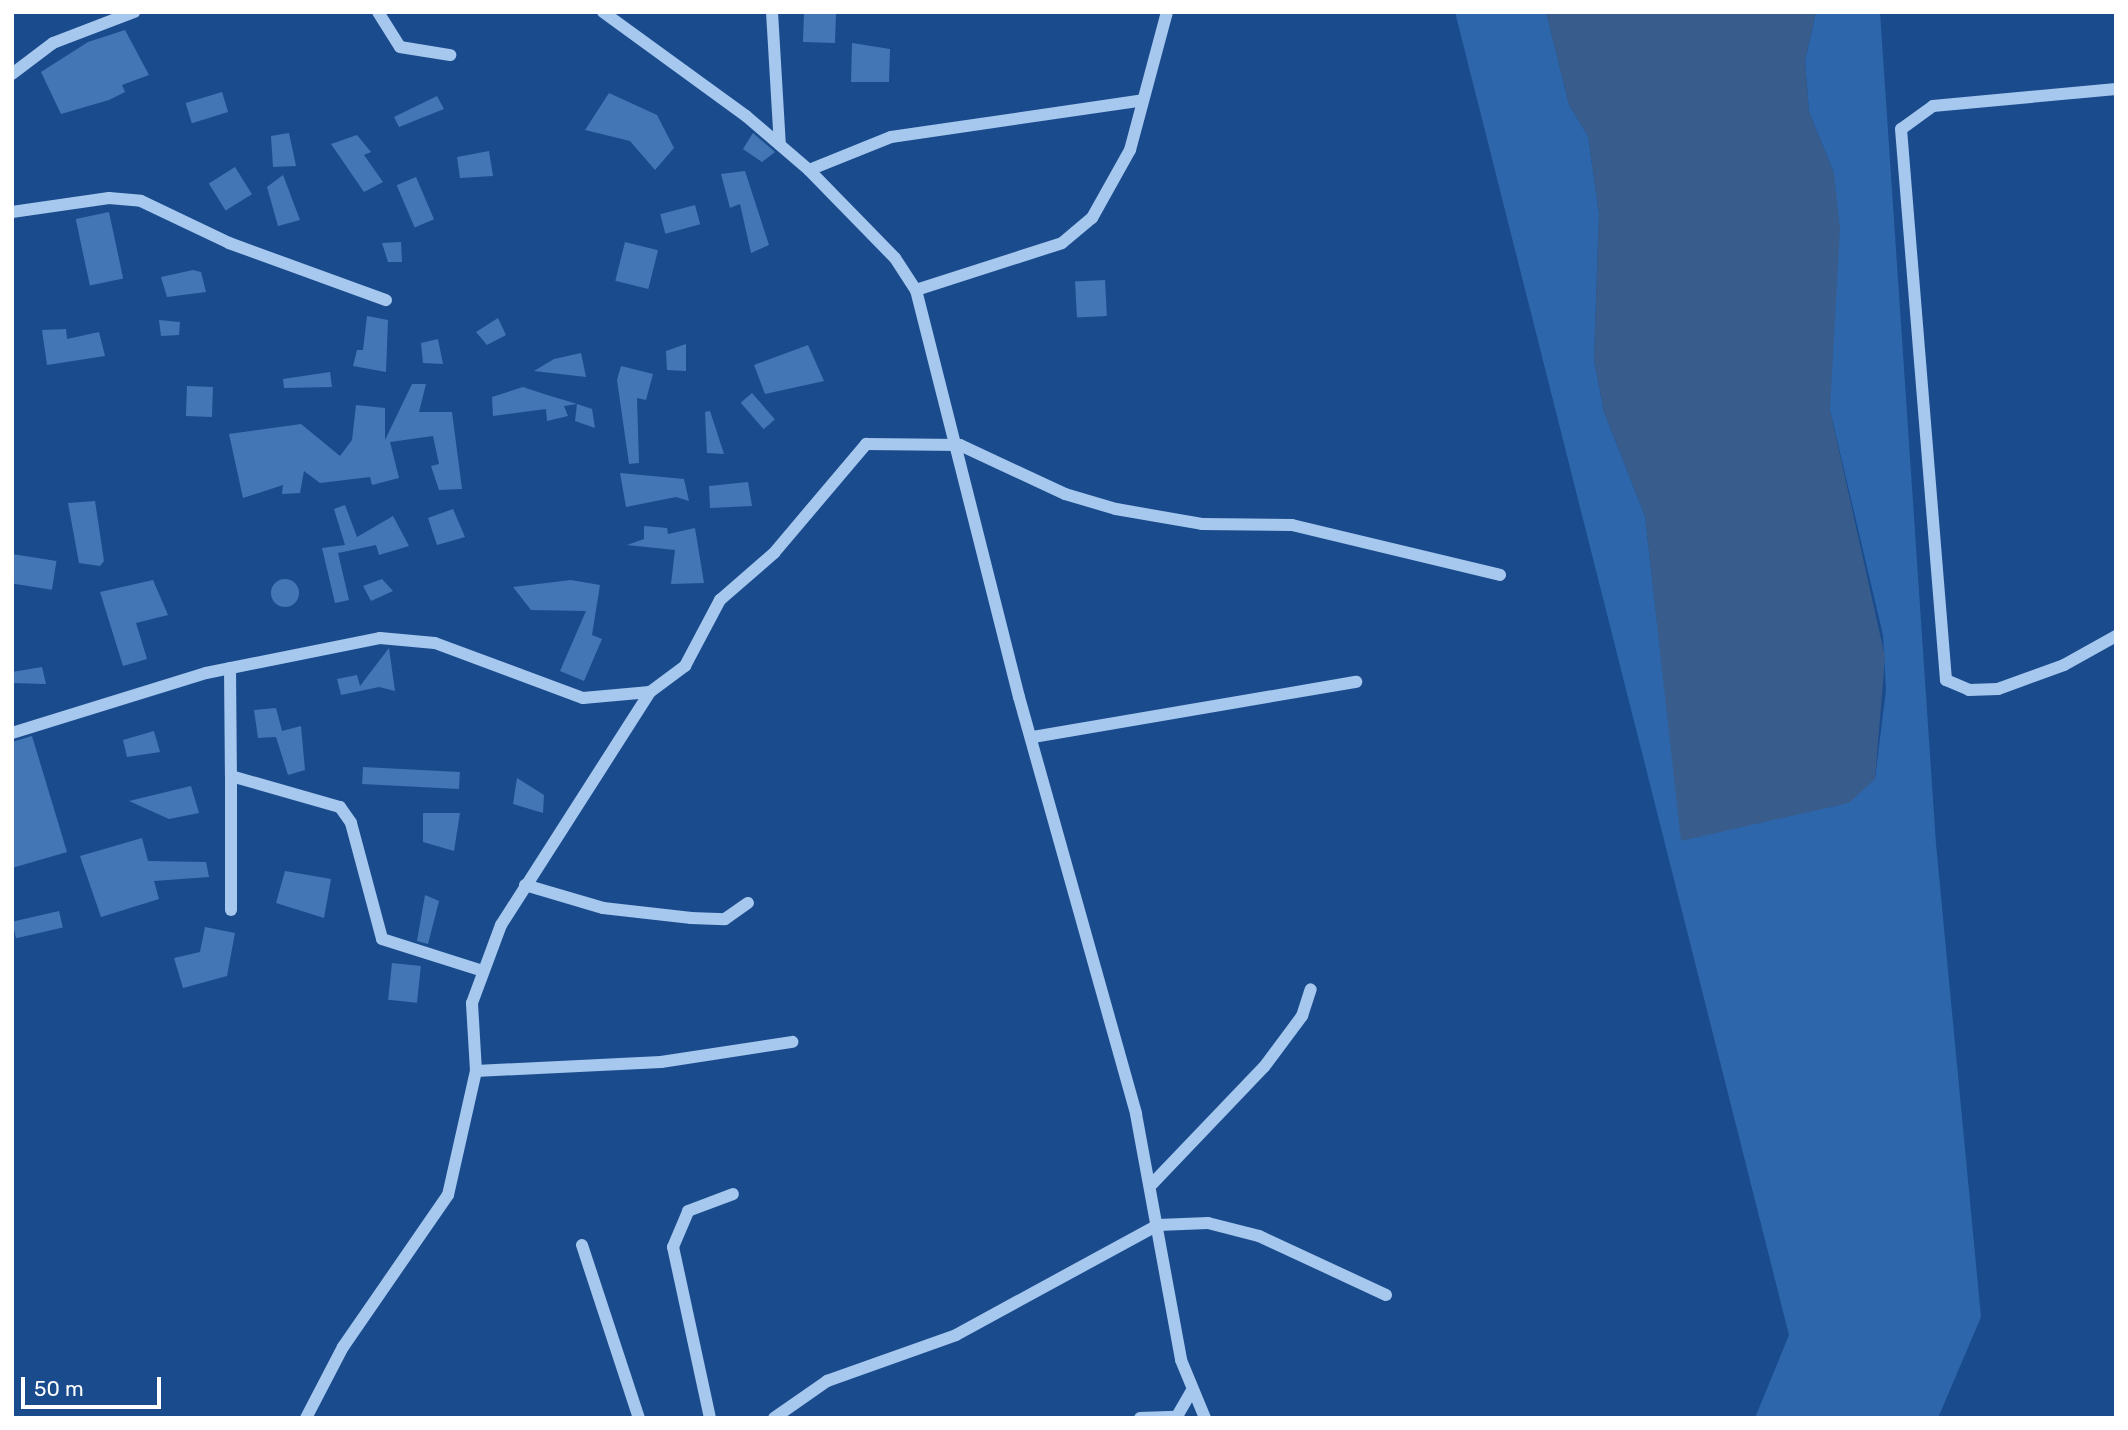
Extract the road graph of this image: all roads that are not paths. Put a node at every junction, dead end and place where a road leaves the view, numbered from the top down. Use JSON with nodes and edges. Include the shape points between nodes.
{"nodes":[{"id":1,"x":134,"y":12,"type":"edge"},
{"id":2,"x":378,"y":12,"type":"edge"},
{"id":3,"x":603,"y":12,"type":"edge"},
{"id":4,"x":772,"y":12,"type":"edge"},
{"id":5,"x":1167,"y":12,"type":"edge"},
{"id":6,"x":450,"y":55,"type":"dead end"},
{"id":7,"x":12,"y":74,"type":"edge"},
{"id":8,"x":2116,"y":89,"type":"edge"},
{"id":9,"x":1139,"y":101,"type":"junction"},
{"id":10,"x":780,"y":145,"type":"junction"},
{"id":11,"x":809,"y":170,"type":"junction"},
{"id":12,"x":12,"y":212,"type":"edge"},
{"id":13,"x":916,"y":290,"type":"junction"},
{"id":14,"x":386,"y":300,"type":"dead end"},
{"id":15,"x":960,"y":445,"type":"junction"},
{"id":16,"x":1500,"y":575,"type":"dead end"},
{"id":17,"x":2116,"y":636,"type":"edge"},
{"id":18,"x":230,"y":668,"type":"junction"},
{"id":19,"x":1356,"y":682,"type":"dead end"},
{"id":20,"x":650,"y":692,"type":"junction"},
{"id":21,"x":12,"y":733,"type":"edge"},
{"id":22,"x":1033,"y":737,"type":"junction"},
{"id":23,"x":231,"y":776,"type":"junction"},
{"id":24,"x":525,"y":886,"type":"junction"},
{"id":25,"x":748,"y":903,"type":"dead end"},
{"id":26,"x":231,"y":910,"type":"dead end"},
{"id":27,"x":480,"y":970,"type":"junction"},
{"id":28,"x":1311,"y":989,"type":"dead end"},
{"id":29,"x":792,"y":1042,"type":"dead end"},
{"id":30,"x":476,"y":1071,"type":"junction"},
{"id":31,"x":1152,"y":1184,"type":"junction"},
{"id":32,"x":733,"y":1194,"type":"dead end"},
{"id":33,"x":1158,"y":1225,"type":"junction"},
{"id":34,"x":582,"y":1245,"type":"dead end"},
{"id":35,"x":1387,"y":1295,"type":"dead end"},
{"id":36,"x":1191,"y":1392,"type":"junction"},
{"id":37,"x":306,"y":1418,"type":"edge"},
{"id":38,"x":639,"y":1418,"type":"edge"},
{"id":39,"x":710,"y":1418,"type":"edge"},
{"id":40,"x":774,"y":1418,"type":"edge"},
{"id":41,"x":1140,"y":1418,"type":"edge"},
{"id":42,"x":1176,"y":1418,"type":"edge"},
{"id":43,"x":1205,"y":1418,"type":"edge"}],
"edges":[{"from":1,"to":7,"type":"street","via":[[53,43]]},
{"from":2,"to":6,"type":"street","via":[[400,47]]},
{"from":3,"to":10,"type":"street"},
{"from":4,"to":10,"type":"street"},
{"from":5,"to":9,"type":"street"},
{"from":8,"to":17,"type":"street","via":[[1933,106],[1901,129],[1946,680],[1969,690],[1998,689],[2064,665]]},
{"from":9,"to":11,"type":"street","via":[[891,137]]},
{"from":9,"to":13,"type":"street","via":[[1130,150],[1081,231],[1022,259]]},
{"from":10,"to":11,"type":"street"},
{"from":11,"to":13,"type":"street","via":[[895,258]]},
{"from":12,"to":14,"type":"street","via":[[109,198],[141,201],[229,243]]},
{"from":13,"to":15,"type":"street"},
{"from":15,"to":16,"type":"street","via":[[1065,494],[1116,509],[1202,524],[1292,525]]},
{"from":15,"to":20,"type":"street","via":[[866,444],[774,552],[720,600],[685,666]]},
{"from":15,"to":22,"type":"street"},
{"from":18,"to":20,"type":"street","via":[[380,638],[435,643],[583,698]]},
{"from":18,"to":21,"type":"street"},
{"from":18,"to":23,"type":"street"},
{"from":19,"to":22,"type":"street"},
{"from":20,"to":24,"type":"street"},
{"from":22,"to":31,"type":"street"},
{"from":23,"to":26,"type":"street"},
{"from":23,"to":27,"type":"street","via":[[340,807],[351,823],[382,939]]},
{"from":24,"to":25,"type":"street","via":[[603,908],[691,918],[725,919]]},
{"from":24,"to":27,"type":"street"},
{"from":27,"to":30,"type":"street","via":[[472,1003]]},
{"from":28,"to":31,"type":"street","via":[[1279,1049]]},
{"from":29,"to":30,"type":"street","via":[[662,1062]]},
{"from":30,"to":37,"type":"street","via":[[449,1195],[343,1348]]},
{"from":31,"to":33,"type":"street"},
{"from":32,"to":39,"type":"street","via":[[688,1210],[673,1247]]},
{"from":33,"to":35,"type":"street","via":[[1208,1223],[1259,1236]]},
{"from":33,"to":36,"type":"street"},
{"from":33,"to":40,"type":"street","via":[[1094,1254],[956,1335],[827,1381]]},
{"from":34,"to":38,"type":"street"},
{"from":36,"to":42,"type":"street"},
{"from":36,"to":43,"type":"street"},
{"from":41,"to":42,"type":"street"}]}
